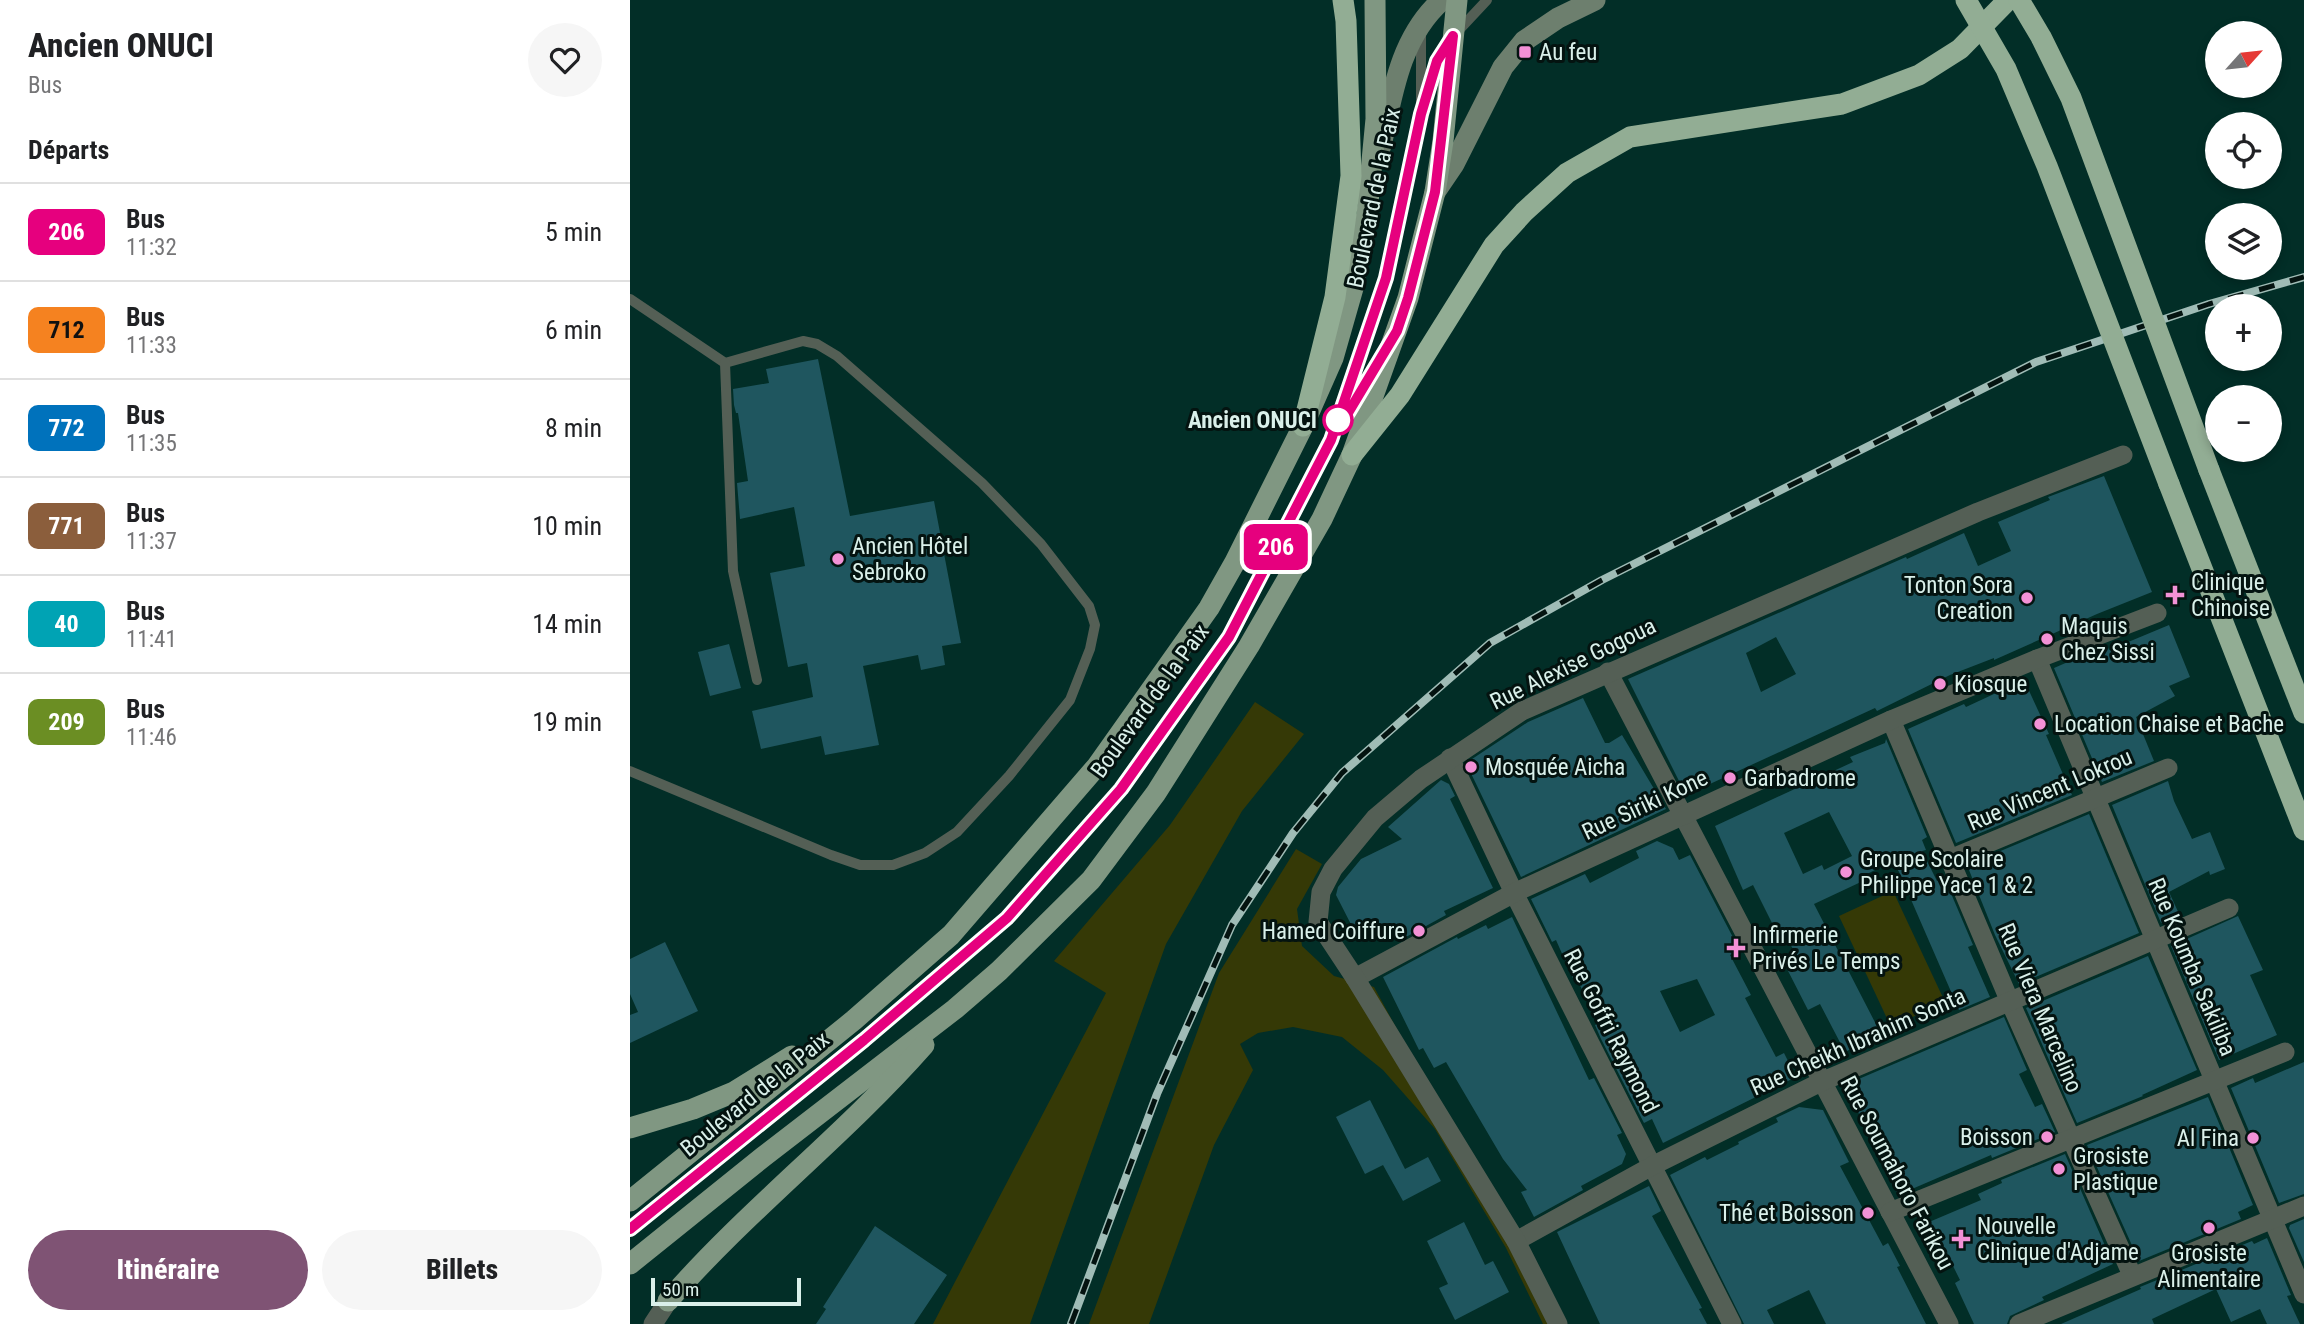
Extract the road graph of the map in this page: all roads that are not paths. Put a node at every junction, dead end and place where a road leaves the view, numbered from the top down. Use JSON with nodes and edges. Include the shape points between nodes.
{"nodes":[{"id":1,"x":1343,"y":0,"type":"edge"},
{"id":2,"x":1374,"y":0,"type":"edge"},
{"id":3,"x":1421,"y":0,"type":"edge"},
{"id":4,"x":1442,"y":0,"type":"edge"},
{"id":5,"x":1457,"y":0,"type":"edge"},
{"id":6,"x":1487,"y":0,"type":"edge"},
{"id":7,"x":1595,"y":0,"type":"edge"},
{"id":8,"x":1966,"y":0,"type":"edge"},
{"id":9,"x":2008,"y":0,"type":"edge"},
{"id":10,"x":2019,"y":0,"type":"edge"},
{"id":11,"x":1421,"y":24,"type":"junction"},
{"id":12,"x":1453,"y":36,"type":"junction"},
{"id":13,"x":1421,"y":114,"type":"junction"},
{"id":14,"x":1435,"y":192,"type":"junction"},
{"id":15,"x":1367,"y":214,"type":"junction"},
{"id":16,"x":630,"y":299,"type":"edge"},
{"id":17,"x":1397,"y":331,"type":"junction"},
{"id":18,"x":725,"y":363,"type":"junction"},
{"id":19,"x":1303,"y":426,"type":"junction"},
{"id":20,"x":1331,"y":440,"type":"junction"},
{"id":21,"x":1352,"y":455,"type":"junction"},
{"id":22,"x":2123,"y":455,"type":"dead end"},
{"id":23,"x":2157,"y":613,"type":"dead end"},
{"id":24,"x":2037,"y":659,"type":"junction"},
{"id":25,"x":1608,"y":672,"type":"junction"},
{"id":26,"x":757,"y":680,"type":"dead end"},
{"id":27,"x":2304,"y":713,"type":"edge"},
{"id":28,"x":1891,"y":720,"type":"junction"},
{"id":29,"x":1450,"y":758,"type":"junction"},
{"id":30,"x":2168,"y":768,"type":"dead end"},
{"id":31,"x":630,"y":771,"type":"edge"},
{"id":32,"x":2095,"y":797,"type":"junction"},
{"id":33,"x":1683,"y":815,"type":"junction"},
{"id":34,"x":2304,"y":830,"type":"edge"},
{"id":35,"x":1950,"y":859,"type":"junction"},
{"id":36,"x":1514,"y":893,"type":"junction"},
{"id":37,"x":2229,"y":908,"type":"dead end"},
{"id":38,"x":2153,"y":939,"type":"junction"},
{"id":39,"x":1355,"y":978,"type":"junction"},
{"id":40,"x":2010,"y":1002,"type":"junction"},
{"id":41,"x":955,"y":1009,"type":"junction"},
{"id":42,"x":854,"y":1020,"type":"junction"},
{"id":43,"x":2285,"y":1052,"type":"dead end"},
{"id":44,"x":2214,"y":1081,"type":"junction"},
{"id":45,"x":1821,"y":1082,"type":"junction"},
{"id":46,"x":630,"y":1128,"type":"edge"},
{"id":47,"x":2071,"y":1140,"type":"junction"},
{"id":48,"x":1652,"y":1166,"type":"junction"},
{"id":49,"x":630,"y":1201,"type":"edge"},
{"id":50,"x":2304,"y":1206,"type":"edge"},
{"id":51,"x":1890,"y":1212,"type":"junction"},
{"id":52,"x":2273,"y":1218,"type":"junction"},
{"id":53,"x":630,"y":1228,"type":"edge"},
{"id":54,"x":1516,"y":1241,"type":"junction"},
{"id":55,"x":630,"y":1264,"type":"edge"},
{"id":56,"x":2132,"y":1275,"type":"junction"},
{"id":57,"x":2304,"y":1294,"type":"edge"},
{"id":58,"x":668,"y":1301,"type":"joint"},
{"id":59,"x":653,"y":1324,"type":"edge"},
{"id":60,"x":1558,"y":1324,"type":"edge"},
{"id":61,"x":1731,"y":1324,"type":"edge"},
{"id":62,"x":1949,"y":1324,"type":"edge"},
{"id":63,"x":2019,"y":1324,"type":"edge"}],
"edges":[{"from":1,"to":19,"type":"highway","via":[[1351,176],[1335,297]]},
{"from":2,"to":15,"type":"main road","name":"Boulevard de la Paix","via":[[1376,118]]},
{"from":3,"to":11,"type":"lane","name":"Boulevard de la Paix"},
{"from":4,"to":11,"type":"main road"},
{"from":5,"to":12,"type":"main road"},
{"from":6,"to":12,"type":"lane"},
{"from":7,"to":14,"type":"main road","via":[[1524,41],[1503,66]]},
{"from":8,"to":34,"type":"highway","bridge":true,"via":[[2006,69],[2047,166]]},
{"from":9,"to":21,"type":"highway","via":[[1960,48],[1920,75],[1842,104],[1630,137],[1567,173],[1494,245],[1400,395]]},
{"from":10,"to":27,"type":"highway","bridge":true,"via":[[2071,98]]},
{"from":11,"to":13,"type":"lane","name":"Boulevard de la Paix"},
{"from":11,"to":15,"type":"main road","name":"Boulevard de la Paix","via":[[1396,72]]},
{"from":12,"to":13,"type":"lane","via":[[1437,61]]},
{"from":12,"to":14,"type":"main road"},
{"from":13,"to":20,"type":"lane","name":"Boulevard de la Paix","via":[[1386,278]]},
{"from":14,"to":17,"type":"main road"},
{"from":15,"to":19,"type":"main road","name":"Boulevard de la Paix","via":[[1333,358]]},
{"from":16,"to":18,"type":"lane"},
{"from":17,"to":20,"type":"lane"},
{"from":17,"to":21,"type":"main road"},
{"from":18,"to":26,"type":"lane","via":[[733,571]]},
{"from":18,"to":31,"type":"lane","via":[[803,341],[837,356],[982,483],[1041,544],[1089,606],[1095,625],[1090,649],[1070,700],[1001,786],[957,832],[925,853],[893,865],[860,865],[831,855]]},
{"from":19,"to":42,"type":"main road","name":"Boulevard de la Paix","via":[[1209,608],[1097,766],[951,935]]},
{"from":20,"to":53,"type":"lane","name":"Boulevard de la Paix","via":[[1229,637],[1121,789],[1007,918]]},
{"from":21,"to":41,"type":"main road","via":[[1322,519],[1249,646],[1156,793],[1091,880]]},
{"from":22,"to":25,"type":"street","name":"Rue Alexise Gogoua","via":[[1978,512]]},
{"from":23,"to":24,"type":"street","name":"Rue Siriki Kone"},
{"from":24,"to":28,"type":"street","name":"Rue Siriki Kone"},
{"from":24,"to":32,"type":"street","name":"Rue Koumba Sakiliba"},
{"from":25,"to":29,"type":"street","name":"Rue Alexise Gogoua","via":[[1522,711]]},
{"from":25,"to":33,"type":"street","name":"Rue Soumahoro Farikou"},
{"from":28,"to":33,"type":"street","name":"Rue Siriki Kone"},
{"from":28,"to":35,"type":"street","name":"Rue Viera Marcelino"},
{"from":29,"to":36,"type":"street","name":"Rue Goffri Raymond"},
{"from":29,"to":39,"type":"street","name":"Rue Alexise Gogoua","via":[[1376,818],[1343,855],[1321,892],[1318,922]]},
{"from":30,"to":32,"type":"street","name":"Rue Vincent Lokrou"},
{"from":32,"to":35,"type":"street","name":"Rue Vincent Lokrou"},
{"from":32,"to":38,"type":"street","name":"Rue Koumba Sakiliba"},
{"from":33,"to":36,"type":"street","name":"Rue Siriki Kone"},
{"from":33,"to":45,"type":"street","name":"Rue Soumahoro Farikou"},
{"from":35,"to":40,"type":"street","name":"Rue Viera Marcelino"},
{"from":36,"to":39,"type":"street","name":"Rue Siriki Kone"},
{"from":36,"to":48,"type":"street","name":"Rue Goffri Raymond"},
{"from":37,"to":38,"type":"street","name":"Rue Cheikh Ibrahim Sonta"},
{"from":38,"to":40,"type":"street","name":"Rue Cheikh Ibrahim Sonta"},
{"from":38,"to":44,"type":"street","name":"Rue Koumba Sakiliba"},
{"from":39,"to":54,"type":"street","name":"Rue Alexise Gogoua"},
{"from":40,"to":45,"type":"street","name":"Rue Cheikh Ibrahim Sonta"},
{"from":40,"to":47,"type":"street","name":"Rue Viera Marcelino"},
{"from":41,"to":55,"type":"main road"},
{"from":41,"to":58,"type":"main road","via":[[894,1079],[698,1266]]},
{"from":42,"to":46,"type":"main road","via":[[734,1092]]},
{"from":42,"to":49,"type":"main road","name":"Boulevard de la Paix"},
{"from":43,"to":44,"type":"street"},
{"from":44,"to":47,"type":"street"},
{"from":44,"to":52,"type":"street","name":"Rue Koumba Sakiliba"},
{"from":45,"to":48,"type":"street","name":"Rue Cheikh Ibrahim Sonta"},
{"from":45,"to":51,"type":"street","name":"Rue Soumahoro Farikou"},
{"from":47,"to":51,"type":"street"},
{"from":47,"to":56,"type":"street","name":"Rue Viera Marcelino"},
{"from":48,"to":54,"type":"street","name":"Rue Cheikh Ibrahim Sonta"},
{"from":48,"to":61,"type":"street","name":"Rue Goffri Raymond"},
{"from":50,"to":52,"type":"street"},
{"from":51,"to":62,"type":"street","name":"Rue Soumahoro Farikou"},
{"from":52,"to":56,"type":"street"},
{"from":52,"to":57,"type":"street","name":"Rue Koumba Sakiliba"},
{"from":54,"to":60,"type":"street","name":"Rue Alexise Gogoua"},
{"from":56,"to":63,"type":"street"},
{"from":58,"to":59,"type":"street"}]}
